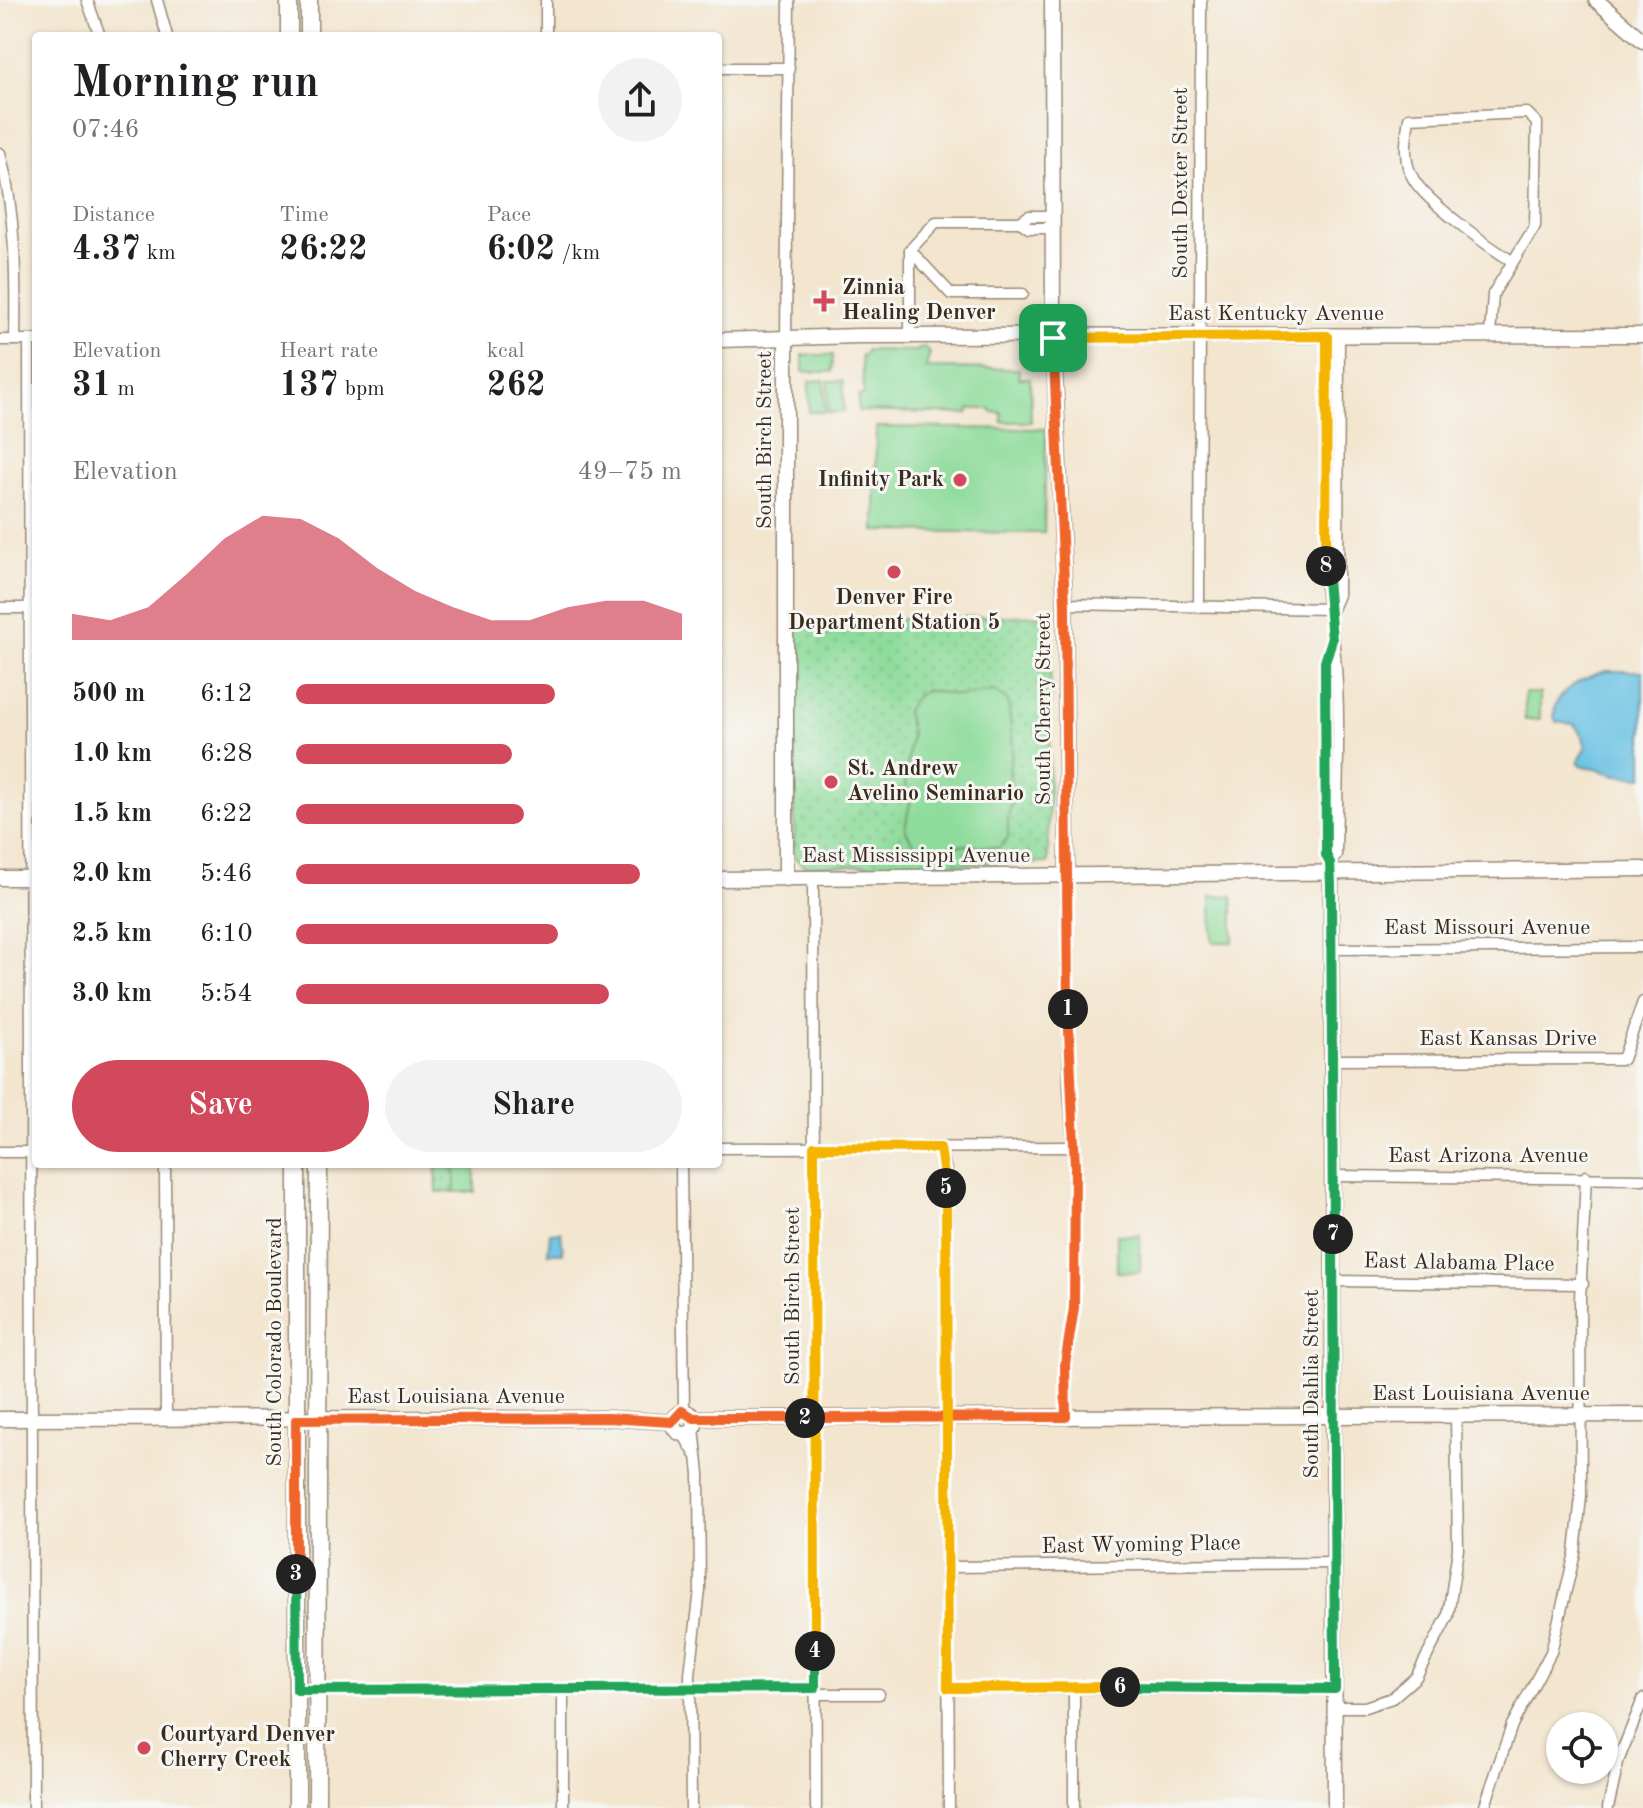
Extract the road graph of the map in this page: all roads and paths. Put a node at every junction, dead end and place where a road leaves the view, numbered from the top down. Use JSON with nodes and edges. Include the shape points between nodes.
{"nodes":[{"id":1,"x":87,"y":0,"type":"edge"},
{"id":2,"x":157,"y":0,"type":"edge"},
{"id":3,"x":289,"y":0,"type":"edge"},
{"id":4,"x":309,"y":0,"type":"edge"},
{"id":5,"x":546,"y":0,"type":"edge"},
{"id":6,"x":789,"y":0,"type":"edge"},
{"id":7,"x":1052,"y":0,"type":"edge"},
{"id":8,"x":1201,"y":0,"type":"edge"},
{"id":9,"x":1596,"y":0,"type":"edge"},
{"id":10,"x":99,"y":32,"type":"edge"},
{"id":11,"x":166,"y":32,"type":"edge"},
{"id":12,"x":289,"y":32,"type":"edge"},
{"id":13,"x":309,"y":32,"type":"edge"},
{"id":14,"x":546,"y":32,"type":"edge"},
{"id":15,"x":1643,"y":41,"type":"edge"},
{"id":16,"x":722,"y":68,"type":"edge"},
{"id":17,"x":789,"y":68,"type":"junction"},
{"id":18,"x":0,"y":153,"type":"edge"},
{"id":19,"x":1052,"y":222,"type":"junction"},
{"id":20,"x":910,"y":250,"type":"junction"},
{"id":21,"x":1512,"y":261,"type":"junction"},
{"id":22,"x":1023,"y":294,"type":"dead end"},
{"id":23,"x":1490,"y":335,"type":"junction"},
{"id":24,"x":1643,"y":335,"type":"edge"},
{"id":25,"x":1333,"y":336,"type":"junction"},
{"id":26,"x":1200,"y":337,"type":"junction"},
{"id":27,"x":910,"y":338,"type":"junction"},
{"id":28,"x":1053,"y":338,"type":"junction"},
{"id":29,"x":0,"y":340,"type":"edge"},
{"id":30,"x":15,"y":340,"type":"junction"},
{"id":31,"x":32,"y":340,"type":"edge"},
{"id":32,"x":722,"y":340,"type":"edge"},
{"id":33,"x":786,"y":340,"type":"junction"},
{"id":34,"x":1065,"y":604,"type":"junction"},
{"id":35,"x":1199,"y":607,"type":"junction"},
{"id":36,"x":0,"y":608,"type":"edge"},
{"id":37,"x":32,"y":608,"type":"edge"},
{"id":38,"x":1332,"y":609,"type":"junction"},
{"id":39,"x":1330,"y":868,"type":"junction"},
{"id":40,"x":1643,"y":869,"type":"edge"},
{"id":41,"x":1067,"y":877,"type":"junction"},
{"id":42,"x":0,"y":878,"type":"edge"},
{"id":43,"x":32,"y":878,"type":"edge"},
{"id":44,"x":722,"y":879,"type":"edge"},
{"id":45,"x":786,"y":879,"type":"junction"},
{"id":46,"x":813,"y":879,"type":"junction"},
{"id":47,"x":1643,"y":947,"type":"edge"},
{"id":48,"x":1331,"y":949,"type":"junction"},
{"id":49,"x":1643,"y":1002,"type":"edge"},
{"id":50,"x":1332,"y":1060,"type":"junction"},
{"id":51,"x":814,"y":1147,"type":"junction"},
{"id":52,"x":1073,"y":1147,"type":"junction"},
{"id":53,"x":722,"y":1148,"type":"edge"},
{"id":54,"x":940,"y":1148,"type":"junction"},
{"id":55,"x":0,"y":1152,"type":"edge"},
{"id":56,"x":32,"y":1152,"type":"edge"},
{"id":57,"x":34,"y":1168,"type":"edge"},
{"id":58,"x":165,"y":1168,"type":"edge"},
{"id":59,"x":297,"y":1168,"type":"edge"},
{"id":60,"x":319,"y":1168,"type":"edge"},
{"id":61,"x":681,"y":1168,"type":"edge"},
{"id":62,"x":1333,"y":1176,"type":"junction"},
{"id":63,"x":1586,"y":1176,"type":"junction"},
{"id":64,"x":1643,"y":1179,"type":"edge"},
{"id":65,"x":1333,"y":1281,"type":"junction"},
{"id":66,"x":1583,"y":1284,"type":"junction"},
{"id":67,"x":1581,"y":1415,"type":"junction"},
{"id":68,"x":1643,"y":1415,"type":"edge"},
{"id":69,"x":1334,"y":1416,"type":"junction"},
{"id":70,"x":1456,"y":1416,"type":"junction"},
{"id":71,"x":1066,"y":1417,"type":"junction"},
{"id":72,"x":815,"y":1418,"type":"junction"},
{"id":73,"x":946,"y":1418,"type":"junction"},
{"id":74,"x":0,"y":1419,"type":"edge"},
{"id":75,"x":33,"y":1419,"type":"junction"},
{"id":76,"x":166,"y":1419,"type":"junction"},
{"id":77,"x":296,"y":1420,"type":"junction"},
{"id":78,"x":317,"y":1420,"type":"junction"},
{"id":79,"x":685,"y":1423,"type":"junction"},
{"id":80,"x":1335,"y":1563,"type":"junction"},
{"id":81,"x":948,"y":1567,"type":"junction"},
{"id":82,"x":1074,"y":1687,"type":"junction"},
{"id":83,"x":690,"y":1688,"type":"junction"},
{"id":84,"x":948,"y":1688,"type":"junction"},
{"id":85,"x":563,"y":1689,"type":"junction"},
{"id":86,"x":1335,"y":1689,"type":"junction"},
{"id":87,"x":297,"y":1690,"type":"junction"},
{"id":88,"x":317,"y":1690,"type":"junction"},
{"id":89,"x":815,"y":1691,"type":"junction"},
{"id":90,"x":879,"y":1694,"type":"dead end"},
{"id":91,"x":1643,"y":1699,"type":"edge"},
{"id":92,"x":1335,"y":1707,"type":"junction"},
{"id":93,"x":33,"y":1808,"type":"edge"},
{"id":94,"x":297,"y":1808,"type":"edge"},
{"id":95,"x":317,"y":1808,"type":"edge"},
{"id":96,"x":563,"y":1808,"type":"edge"},
{"id":97,"x":691,"y":1808,"type":"edge"},
{"id":98,"x":816,"y":1808,"type":"edge"},
{"id":99,"x":949,"y":1808,"type":"edge"},
{"id":100,"x":1074,"y":1808,"type":"edge"},
{"id":101,"x":1335,"y":1808,"type":"edge"},
{"id":102,"x":1484,"y":1808,"type":"edge"},
{"id":103,"x":1608,"y":1808,"type":"edge"}],
"edges":[{"from":1,"to":10,"type":"street"},
{"from":2,"to":11,"type":"street"},
{"from":3,"to":12,"type":"main road"},
{"from":4,"to":13,"type":"main road"},
{"from":5,"to":14,"type":"street"},
{"from":6,"to":17,"type":"street","name":"South Birch Street"},
{"from":7,"to":19,"type":"street","name":"South Cherry Street"},
{"from":8,"to":26,"type":"street","name":"South Dexter Street"},
{"from":9,"to":15,"type":"street"},
{"from":16,"to":17,"type":"street"},
{"from":17,"to":33,"type":"street","name":"South Birch Street"},
{"from":18,"to":30,"type":"street","via":[[16,278]]},
{"from":19,"to":20,"type":"street","via":[[1029,228],[1020,222],[936,222]]},
{"from":19,"to":28,"type":"street","name":"South Cherry Street"},
{"from":20,"to":22,"type":"street","via":[[951,294]]},
{"from":20,"to":27,"type":"street"},
{"from":21,"to":21,"type":"street","via":[[1535,226],[1537,123],[1527,113],[1409,118],[1404,146],[1414,180],[1480,241]]},
{"from":21,"to":23,"type":"street","via":[[1491,299]]},
{"from":23,"to":24,"type":"street","name":"East Kentucky Avenue"},
{"from":23,"to":25,"type":"street","name":"East Kentucky Avenue"},
{"from":25,"to":26,"type":"street","name":"East Kentucky Avenue"},
{"from":25,"to":38,"type":"street","name":"South Dahlia Street","via":[[1338,595]]},
{"from":26,"to":28,"type":"street","name":"East Kentucky Avenue"},
{"from":26,"to":35,"type":"street","name":"South Dexter Street"},
{"from":27,"to":28,"type":"street","name":"East Kentucky Avenue"},
{"from":27,"to":33,"type":"street","name":"East Kentucky Avenue"},
{"from":28,"to":34,"type":"street","name":"South Cherry Street"},
{"from":29,"to":30,"type":"street"},
{"from":30,"to":31,"type":"street"},
{"from":31,"to":37,"type":"street"},
{"from":32,"to":33,"type":"street","name":"East Kentucky Avenue"},
{"from":33,"to":45,"type":"street","name":"South Birch Street"},
{"from":34,"to":35,"type":"street"},
{"from":34,"to":41,"type":"street","name":"South Cherry Street"},
{"from":35,"to":38,"type":"street"},
{"from":36,"to":37,"type":"street"},
{"from":38,"to":39,"type":"street","name":"South Dahlia Street","via":[[1337,781],[1336,855]]},
{"from":39,"to":40,"type":"street","name":"East Mississippi Avenue"},
{"from":39,"to":41,"type":"street","name":"East Mississippi Avenue"},
{"from":39,"to":48,"type":"street","name":"South Dahlia Street"},
{"from":41,"to":46,"type":"street","name":"East Mississippi Avenue"},
{"from":41,"to":52,"type":"street","name":"South Cherry Street"},
{"from":42,"to":43,"type":"street"},
{"from":44,"to":45,"type":"street","name":"East Mississippi Avenue"},
{"from":45,"to":46,"type":"street","name":"East Mississippi Avenue"},
{"from":46,"to":51,"type":"street","name":"South Birch Street"},
{"from":47,"to":48,"type":"street","name":"East Missouri Avenue"},
{"from":48,"to":50,"type":"street","name":"South Dahlia Street"},
{"from":49,"to":50,"type":"street","name":"East Kansas Drive","via":[[1623,1059]]},
{"from":50,"to":62,"type":"street","name":"South Dahlia Street"},
{"from":51,"to":53,"type":"street"},
{"from":51,"to":54,"type":"street"},
{"from":51,"to":72,"type":"street","name":"South Birch Street"},
{"from":52,"to":54,"type":"street"},
{"from":52,"to":71,"type":"street","name":"South Cherry Street","via":[[1074,1308],[1065,1364]]},
{"from":54,"to":73,"type":"street","via":[[946,1171]]},
{"from":55,"to":56,"type":"street"},
{"from":57,"to":75,"type":"street"},
{"from":58,"to":76,"type":"street"},
{"from":59,"to":77,"type":"main road","name":"South Colorado Boulevard"},
{"from":60,"to":78,"type":"main road","name":"South Colorado Boulevard"},
{"from":61,"to":79,"type":"street"},
{"from":62,"to":63,"type":"street","name":"East Arizona Avenue"},
{"from":62,"to":65,"type":"street","name":"South Dahlia Street"},
{"from":63,"to":64,"type":"street","name":"East Arizona Avenue"},
{"from":63,"to":66,"type":"street"},
{"from":65,"to":66,"type":"street","name":"East Alabama Place"},
{"from":65,"to":69,"type":"street","name":"South Dahlia Street"},
{"from":66,"to":67,"type":"street"},
{"from":67,"to":68,"type":"street","name":"East Louisiana Avenue"},
{"from":67,"to":70,"type":"street","name":"East Louisiana Avenue"},
{"from":67,"to":102,"type":"street","via":[[1578,1534],[1551,1652],[1512,1725]]},
{"from":69,"to":70,"type":"street","name":"East Louisiana Avenue"},
{"from":69,"to":71,"type":"street","name":"East Louisiana Avenue"},
{"from":69,"to":80,"type":"street","name":"South Dahlia Street"},
{"from":70,"to":92,"type":"street","via":[[1458,1549],[1448,1616],[1416,1677],[1392,1698],[1365,1707]]},
{"from":71,"to":73,"type":"street","name":"East Louisiana Avenue"},
{"from":72,"to":73,"type":"street","name":"East Louisiana Avenue"},
{"from":72,"to":79,"type":"street","name":"East Louisiana Avenue"},
{"from":72,"to":89,"type":"street","name":"South Birch Street"},
{"from":73,"to":81,"type":"street"},
{"from":74,"to":75,"type":"street","name":"East Louisiana Avenue"},
{"from":75,"to":76,"type":"street","name":"East Louisiana Avenue"},
{"from":75,"to":93,"type":"street"},
{"from":76,"to":77,"type":"street","name":"East Louisiana Avenue"},
{"from":77,"to":78,"type":"street","name":"East Louisiana Avenue"},
{"from":77,"to":87,"type":"main road","name":"South Colorado Boulevard"},
{"from":78,"to":79,"type":"street","name":"East Louisiana Avenue","via":[[608,1418]]},
{"from":78,"to":88,"type":"main road","name":"South Colorado Boulevard"},
{"from":79,"to":83,"type":"street","via":[[696,1455],[700,1609]]},
{"from":80,"to":81,"type":"street","name":"East Wyoming Place"},
{"from":80,"to":86,"type":"street","name":"South Dahlia Street"},
{"from":81,"to":84,"type":"street"},
{"from":82,"to":84,"type":"street"},
{"from":82,"to":86,"type":"street"},
{"from":82,"to":100,"type":"street"},
{"from":83,"to":85,"type":"street"},
{"from":83,"to":89,"type":"street"},
{"from":83,"to":97,"type":"street"},
{"from":84,"to":99,"type":"street"},
{"from":85,"to":88,"type":"street"},
{"from":85,"to":96,"type":"street"},
{"from":86,"to":92,"type":"street","name":"South Dahlia Street"},
{"from":87,"to":88,"type":"street"},
{"from":87,"to":94,"type":"main road","name":"South Colorado Boulevard"},
{"from":88,"to":95,"type":"main road","name":"South Colorado Boulevard"},
{"from":89,"to":90,"type":"street"},
{"from":89,"to":98,"type":"street","name":"South Birch Street"},
{"from":91,"to":103,"type":"street","via":[[1619,1759]]},
{"from":92,"to":101,"type":"street","name":"South Dahlia Street"}]}
